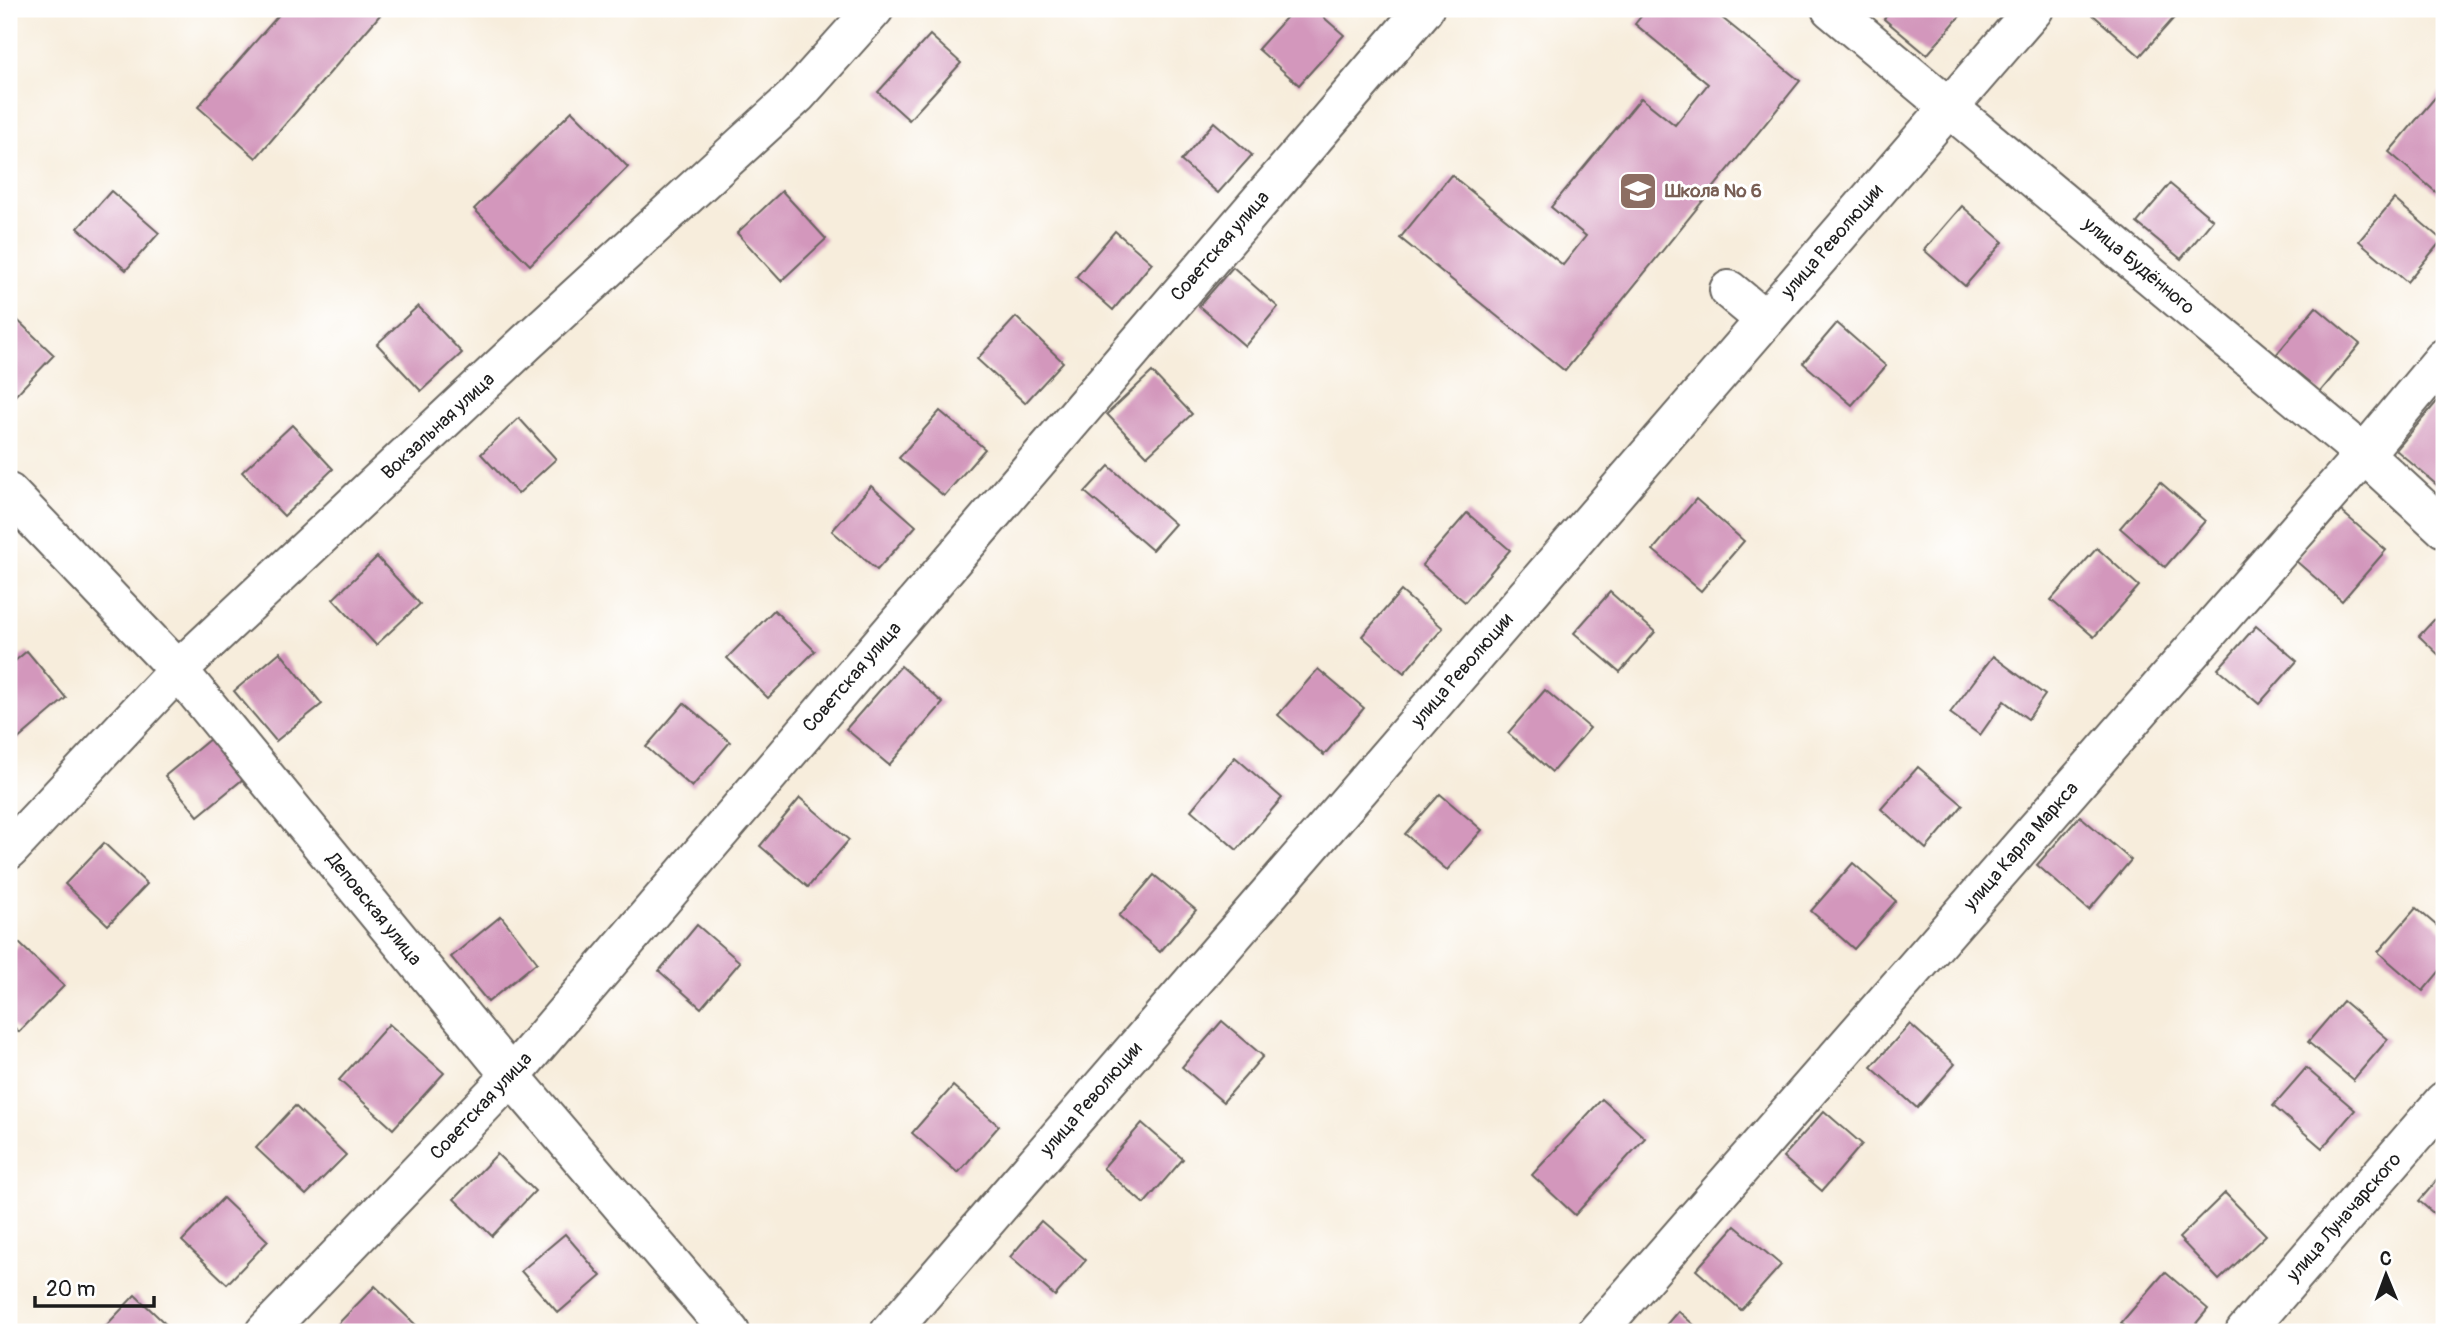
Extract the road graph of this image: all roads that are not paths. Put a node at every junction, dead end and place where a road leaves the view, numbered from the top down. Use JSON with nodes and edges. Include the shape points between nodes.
{"nodes":[{"id":1,"x":874,"y":9,"type":"edge"},
{"id":2,"x":1424,"y":9,"type":"edge"},
{"id":3,"x":1831,"y":9,"type":"edge"},
{"id":4,"x":2034,"y":9,"type":"edge"},
{"id":5,"x":1948,"y":106,"type":"junction"},
{"id":6,"x":1729,"y":290,"type":"dead end"},
{"id":7,"x":1764,"y":319,"type":"junction"},
{"id":8,"x":2444,"y":358,"type":"edge"},
{"id":9,"x":2364,"y":454,"type":"junction"},
{"id":10,"x":9,"y":493,"type":"edge"},
{"id":11,"x":2444,"y":528,"type":"edge"},
{"id":12,"x":177,"y":670,"type":"junction"},
{"id":13,"x":9,"y":850,"type":"edge"},
{"id":14,"x":511,"y":1076,"type":"junction"},
{"id":15,"x":2444,"y":1101,"type":"edge"},
{"id":16,"x":265,"y":1332,"type":"edge"},
{"id":17,"x":730,"y":1332,"type":"edge"},
{"id":18,"x":890,"y":1332,"type":"edge"},
{"id":19,"x":1597,"y":1332,"type":"edge"},
{"id":20,"x":2245,"y":1332,"type":"edge"}],
"edges":[{"from":1,"to":12,"type":"street","name":"Вокзальная улица","via":[[797,95]]},
{"from":2,"to":14,"type":"street","name":"Советская улица"},
{"from":3,"to":5,"type":"street","name":"улица Будённого"},
{"from":4,"to":5,"type":"street","name":"улица Революции"},
{"from":5,"to":7,"type":"street","name":"улица Революции"},
{"from":5,"to":9,"type":"street","name":"улица Будённого"},
{"from":6,"to":7,"type":"street"},
{"from":7,"to":18,"type":"street","name":"улица Революции"},
{"from":8,"to":9,"type":"street","name":"улица Карла Маркса"},
{"from":9,"to":11,"type":"street","name":"улица Будённого"},
{"from":9,"to":19,"type":"street","name":"улица Карла Маркса"},
{"from":10,"to":12,"type":"street","name":"Деповская улица"},
{"from":12,"to":13,"type":"street","name":"Вокзальная улица"},
{"from":12,"to":14,"type":"street","name":"Деповская улица"},
{"from":14,"to":16,"type":"street","name":"Советская улица"},
{"from":14,"to":17,"type":"street","name":"Деповская улица"},
{"from":15,"to":20,"type":"street","name":"улица Луначарского"}]}
